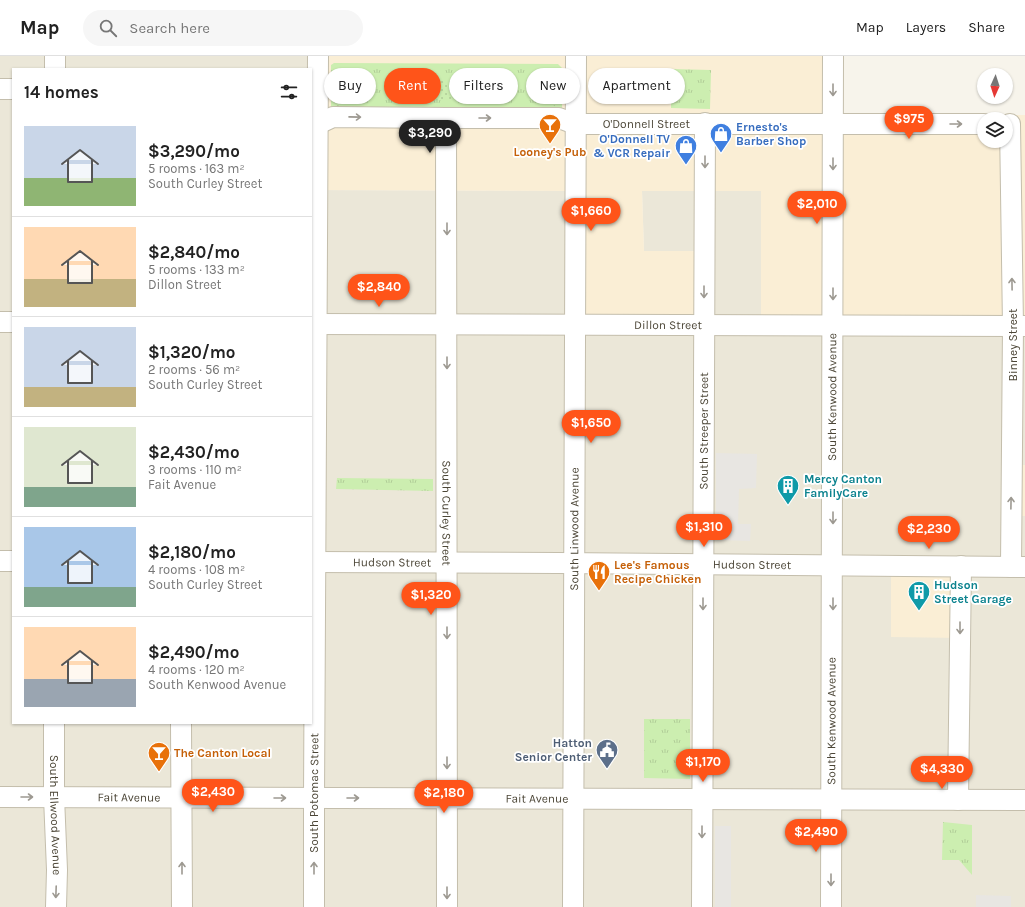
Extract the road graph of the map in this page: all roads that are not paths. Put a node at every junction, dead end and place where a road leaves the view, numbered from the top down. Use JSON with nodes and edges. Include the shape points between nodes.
{"nodes":[{"id":1,"x":55,"y":56,"type":"edge"},
{"id":2,"x":318,"y":56,"type":"edge"},
{"id":3,"x":576,"y":56,"type":"edge"},
{"id":4,"x":833,"y":56,"type":"edge"},
{"id":5,"x":55,"y":68,"type":"edge"},
{"id":6,"x":0,"y":89,"type":"edge"},
{"id":7,"x":12,"y":89,"type":"edge"},
{"id":8,"x":446,"y":118,"type":"junction"},
{"id":9,"x":705,"y":123,"type":"junction"},
{"id":10,"x":314,"y":124,"type":"edge"},
{"id":11,"x":575,"y":124,"type":"junction"},
{"id":12,"x":977,"y":124,"type":"edge"},
{"id":13,"x":1014,"y":124,"type":"edge"},
{"id":14,"x":833,"y":125,"type":"junction"},
{"id":15,"x":0,"y":322,"type":"edge"},
{"id":16,"x":12,"y":322,"type":"edge"},
{"id":17,"x":314,"y":324,"type":"edge"},
{"id":18,"x":447,"y":324,"type":"junction"},
{"id":19,"x":575,"y":325,"type":"junction"},
{"id":20,"x":704,"y":325,"type":"junction"},
{"id":21,"x":833,"y":325,"type":"junction"},
{"id":22,"x":1019,"y":326,"type":"edge"},
{"id":23,"x":0,"y":561,"type":"edge"},
{"id":24,"x":12,"y":561,"type":"edge"},
{"id":25,"x":313,"y":562,"type":"edge"},
{"id":26,"x":447,"y":563,"type":"junction"},
{"id":27,"x":575,"y":563,"type":"junction"},
{"id":28,"x":703,"y":564,"type":"junction"},
{"id":29,"x":833,"y":565,"type":"junction"},
{"id":30,"x":961,"y":566,"type":"junction"},
{"id":31,"x":1018,"y":567,"type":"edge"},
{"id":32,"x":54,"y":724,"type":"edge"},
{"id":33,"x":181,"y":724,"type":"edge"},
{"id":34,"x":0,"y":797,"type":"edge"},
{"id":35,"x":54,"y":797,"type":"junction"},
{"id":36,"x":181,"y":797,"type":"junction"},
{"id":37,"x":314,"y":798,"type":"junction"},
{"id":38,"x":447,"y":798,"type":"junction"},
{"id":39,"x":574,"y":799,"type":"junction"},
{"id":40,"x":702,"y":799,"type":"junction"},
{"id":41,"x":832,"y":799,"type":"junction"},
{"id":42,"x":958,"y":800,"type":"junction"},
{"id":43,"x":1025,"y":800,"type":"edge"},
{"id":44,"x":56,"y":907,"type":"edge"},
{"id":45,"x":182,"y":907,"type":"edge"},
{"id":46,"x":314,"y":907,"type":"edge"},
{"id":47,"x":447,"y":907,"type":"edge"},
{"id":48,"x":573,"y":907,"type":"edge"},
{"id":49,"x":702,"y":907,"type":"edge"},
{"id":50,"x":831,"y":907,"type":"edge"}],
"edges":[{"from":1,"to":5,"type":"street"},
{"from":2,"to":10,"type":"street","name":"South Potomac Street"},
{"from":3,"to":11,"type":"street","name":"South Linwood Avenue"},
{"from":4,"to":14,"type":"street","name":"South Kenwood Avenue","one_way":true},
{"from":6,"to":7,"type":"street"},
{"from":10,"to":8,"type":"street","name":"O'Donnell Street","one_way":true,"via":[[333,117]]},
{"from":8,"to":11,"type":"street","name":"O'Donnell Street","one_way":true,"via":[[559,118]]},
{"from":8,"to":18,"type":"street","name":"South Curley Street","one_way":true},
{"from":9,"to":11,"type":"street","name":"O'Donnell Street"},
{"from":9,"to":14,"type":"street","name":"O'Donnell Street"},
{"from":9,"to":20,"type":"street","name":"South Streeper Street","one_way":true},
{"from":10,"to":17,"type":"street","name":"South Potomac Street"},
{"from":11,"to":19,"type":"street","name":"South Linwood Avenue"},
{"from":14,"to":12,"type":"street","name":"O'Donnell Street","one_way":true},
{"from":22,"to":13,"type":"street","name":"Binney Street","one_way":true},
{"from":14,"to":21,"type":"street","name":"South Kenwood Avenue","one_way":true},
{"from":15,"to":16,"type":"street"},
{"from":17,"to":18,"type":"street","name":"Dillon Street"},
{"from":17,"to":25,"type":"street","name":"South Potomac Street"},
{"from":18,"to":19,"type":"street","name":"Dillon Street"},
{"from":18,"to":26,"type":"street","name":"South Curley Street","one_way":true},
{"from":19,"to":20,"type":"street","name":"Dillon Street"},
{"from":19,"to":27,"type":"street","name":"South Linwood Avenue"},
{"from":20,"to":21,"type":"street","name":"Dillon Street"},
{"from":20,"to":28,"type":"street","name":"South Streeper Street"},
{"from":21,"to":22,"type":"street","name":"Dillon Street"},
{"from":21,"to":29,"type":"street","name":"South Kenwood Avenue","one_way":true},
{"from":31,"to":22,"type":"street","name":"Binney Street","one_way":true},
{"from":23,"to":24,"type":"street"},
{"from":25,"to":26,"type":"street","name":"Hudson Street"},
{"from":25,"to":37,"type":"street","name":"South Potomac Street"},
{"from":26,"to":27,"type":"street","name":"Hudson Street"},
{"from":26,"to":38,"type":"street","name":"South Curley Street","one_way":true},
{"from":27,"to":28,"type":"street","name":"Hudson Street"},
{"from":27,"to":39,"type":"street","name":"South Linwood Avenue"},
{"from":28,"to":29,"type":"street","name":"Hudson Street"},
{"from":28,"to":40,"type":"street","name":"South Streeper Street","one_way":true},
{"from":29,"to":30,"type":"street","name":"Hudson Street"},
{"from":29,"to":41,"type":"street","name":"South Kenwood Avenue","one_way":true},
{"from":30,"to":31,"type":"street","name":"Hudson Street"},
{"from":30,"to":42,"type":"street","one_way":true},
{"from":32,"to":35,"type":"street","name":"South Ellwood Avenue"},
{"from":33,"to":36,"type":"street"},
{"from":34,"to":35,"type":"street","name":"Fait Avenue","one_way":true},
{"from":35,"to":36,"type":"street","name":"Fait Avenue"},
{"from":35,"to":44,"type":"street","name":"South Ellwood Avenue","one_way":true},
{"from":36,"to":37,"type":"street","name":"Fait Avenue","one_way":true},
{"from":45,"to":36,"type":"street","one_way":true},
{"from":37,"to":38,"type":"street","name":"Fait Avenue","one_way":true},
{"from":46,"to":37,"type":"street","name":"South Potomac Street","one_way":true},
{"from":38,"to":39,"type":"street","name":"Fait Avenue"},
{"from":38,"to":47,"type":"street","name":"South Curley Street","one_way":true},
{"from":39,"to":40,"type":"street","name":"Fait Avenue"},
{"from":39,"to":48,"type":"street","name":"South Linwood Avenue"},
{"from":40,"to":41,"type":"street","name":"Fait Avenue"},
{"from":40,"to":49,"type":"street","name":"South Streeper Street","one_way":true},
{"from":41,"to":42,"type":"street","name":"Fait Avenue"},
{"from":41,"to":50,"type":"street","name":"South Kenwood Avenue","one_way":true},
{"from":42,"to":43,"type":"street","name":"Fait Avenue"}]}
